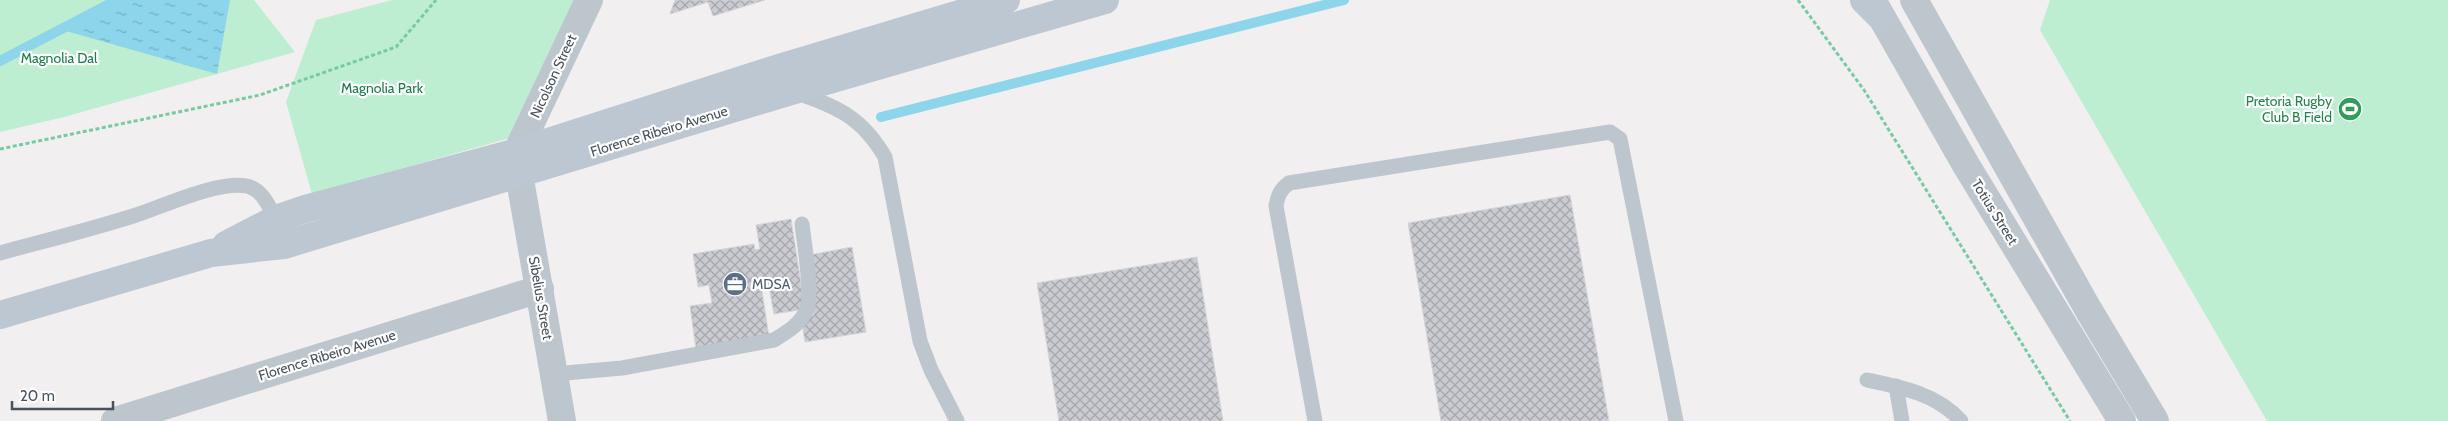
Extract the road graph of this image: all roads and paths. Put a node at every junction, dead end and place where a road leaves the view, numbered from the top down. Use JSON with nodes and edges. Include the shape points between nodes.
{"nodes":[{"id":1,"x":436,"y":0,"type":"edge"},
{"id":2,"x":589,"y":0,"type":"edge"},
{"id":3,"x":1006,"y":0,"type":"edge"},
{"id":4,"x":1106,"y":0,"type":"edge"},
{"id":5,"x":1798,"y":0,"type":"edge"},
{"id":6,"x":1914,"y":0,"type":"edge"},
{"id":7,"x":1873,"y":6,"type":"edge"},
{"id":8,"x":791,"y":91,"type":"junction"},
{"id":9,"x":0,"y":149,"type":"edge"},
{"id":10,"x":518,"y":163,"type":"junction"},
{"id":11,"x":276,"y":220,"type":"junction"},
{"id":12,"x":802,"y":224,"type":"dead end"},
{"id":13,"x":0,"y":253,"type":"edge"},
{"id":14,"x":211,"y":253,"type":"junction"},
{"id":15,"x":540,"y":289,"type":"junction"},
{"id":16,"x":0,"y":315,"type":"edge"},
{"id":17,"x":554,"y":374,"type":"junction"},
{"id":18,"x":1867,"y":380,"type":"dead end"},
{"id":19,"x":1896,"y":386,"type":"junction"},
{"id":20,"x":115,"y":421,"type":"edge"},
{"id":21,"x":562,"y":421,"type":"edge"},
{"id":22,"x":957,"y":421,"type":"edge"},
{"id":23,"x":1315,"y":421,"type":"edge"},
{"id":24,"x":1676,"y":421,"type":"edge"},
{"id":25,"x":1902,"y":421,"type":"edge"},
{"id":26,"x":1961,"y":421,"type":"edge"},
{"id":27,"x":2070,"y":421,"type":"edge"},
{"id":28,"x":2122,"y":421,"type":"edge"},
{"id":29,"x":2155,"y":421,"type":"edge"}],
"edges":[{"from":1,"to":9,"type":"path","via":[[396,47],[260,95]]},
{"from":2,"to":10,"type":"street","name":"Nicolson Street"},
{"from":3,"to":10,"type":"main road","name":"Florence Ribeiro Avenue","via":[[782,67]]},
{"from":4,"to":8,"type":"main road","name":"Florence Ribeiro Avenue"},
{"from":5,"to":27,"type":"path","via":[[1864,90]]},
{"from":6,"to":29,"type":"street","via":[[2083,301]]},
{"from":7,"to":28,"type":"street","name":"Totius Street"},
{"from":8,"to":10,"type":"main road","name":"Florence Ribeiro Avenue"},
{"from":8,"to":22,"type":"lane","via":[[825,103],[856,120],[885,157],[920,341]]},
{"from":10,"to":11,"type":"main road","name":"Florence Ribeiro Avenue","via":[[305,209]]},
{"from":10,"to":14,"type":"main road","name":"Florence Ribeiro Avenue","via":[[284,245]]},
{"from":10,"to":15,"type":"street","name":"Sibelius Street"},
{"from":11,"to":13,"type":"lane","via":[[257,190],[246,186],[227,186]]},
{"from":11,"to":14,"type":"main road","name":"Florence Ribeiro Avenue"},
{"from":12,"to":17,"type":"lane","via":[[809,294],[806,310],[792,329],[774,340],[622,368]]},
{"from":14,"to":16,"type":"main road","name":"Florence Ribeiro Avenue"},
{"from":15,"to":17,"type":"street","name":"Sibelius Street"},
{"from":15,"to":20,"type":"street","name":"Florence Ribeiro Avenue"},
{"from":17,"to":21,"type":"street","name":"Sibelius Street"},
{"from":18,"to":19,"type":"lane"},
{"from":19,"to":25,"type":"lane"},
{"from":19,"to":26,"type":"lane","via":[[1949,408]]},
{"from":23,"to":24,"type":"lane","via":[[1276,206],[1282,188],[1289,183],[1610,132],[1620,138]]}]}
